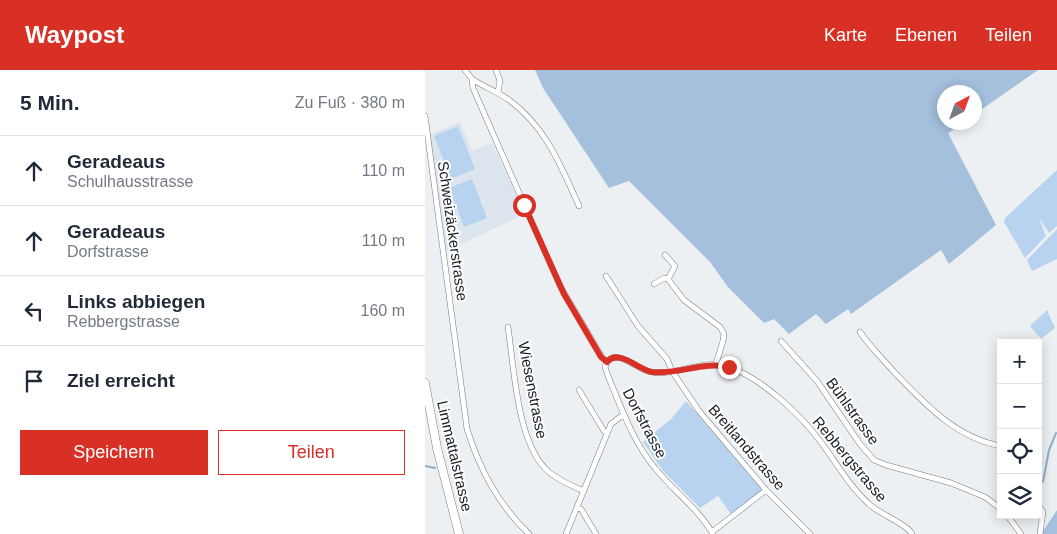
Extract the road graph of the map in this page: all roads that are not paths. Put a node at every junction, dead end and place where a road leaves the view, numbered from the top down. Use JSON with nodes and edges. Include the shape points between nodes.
{"nodes":[{"id":1,"x":465,"y":70,"type":"edge"},
{"id":2,"x":496,"y":70,"type":"edge"},
{"id":3,"x":472,"y":79,"type":"junction"},
{"id":4,"x":498,"y":92,"type":"junction"},
{"id":5,"x":425,"y":116,"type":"edge"},
{"id":6,"x":579,"y":206,"type":"dead end"},
{"id":7,"x":665,"y":255,"type":"dead end"},
{"id":8,"x":606,"y":276,"type":"dead end"},
{"id":9,"x":668,"y":278,"type":"junction"},
{"id":10,"x":654,"y":284,"type":"dead end"},
{"id":11,"x":508,"y":327,"type":"dead end"},
{"id":12,"x":860,"y":332,"type":"dead end"},
{"id":13,"x":781,"y":341,"type":"dead end"},
{"id":14,"x":607,"y":362,"type":"junction"},
{"id":15,"x":716,"y":364,"type":"junction"},
{"id":16,"x":672,"y":371,"type":"junction"},
{"id":17,"x":425,"y":383,"type":"edge"},
{"id":18,"x":579,"y":390,"type":"dead end"},
{"id":19,"x":624,"y":414,"type":"junction"},
{"id":20,"x":607,"y":433,"type":"junction"},
{"id":21,"x":997,"y":445,"type":"edge"},
{"id":22,"x":766,"y":490,"type":"junction"},
{"id":23,"x":584,"y":491,"type":"junction"},
{"id":24,"x":997,"y":506,"type":"edge"},
{"id":25,"x":577,"y":508,"type":"junction"},
{"id":26,"x":1042,"y":510,"type":"edge"},
{"id":27,"x":1010,"y":519,"type":"edge"},
{"id":28,"x":713,"y":533,"type":"edge"},
{"id":29,"x":459,"y":534,"type":"edge"},
{"id":30,"x":529,"y":534,"type":"edge"},
{"id":31,"x":566,"y":534,"type":"edge"},
{"id":32,"x":596,"y":534,"type":"edge"},
{"id":33,"x":810,"y":534,"type":"edge"},
{"id":34,"x":912,"y":534,"type":"edge"},
{"id":35,"x":1021,"y":534,"type":"edge"},
{"id":36,"x":1040,"y":534,"type":"edge"}],
"edges":[{"from":1,"to":3,"type":"street"},
{"from":2,"to":4,"type":"street","via":[[500,81]]},
{"from":3,"to":4,"type":"street"},
{"from":3,"to":14,"type":"street","name":"Dorfstrasse","via":[[473,88],[560,286]]},
{"from":4,"to":6,"type":"street","via":[[528,116],[549,142]]},
{"from":5,"to":30,"type":"street","name":"Schweizäckerstrasse","via":[[467,429],[493,490]]},
{"from":7,"to":9,"type":"street","via":[[675,266]]},
{"from":8,"to":16,"type":"street","name":"Breitlandstrasse","via":[[637,326],[667,359]]},
{"from":9,"to":10,"type":"street"},
{"from":9,"to":15,"type":"street","via":[[684,300],[720,327],[724,334]]},
{"from":11,"to":23,"type":"street","name":"Wiesenstrasse","via":[[525,433],[531,450],[549,472]]},
{"from":12,"to":21,"type":"street","via":[[929,408],[967,434]]},
{"from":13,"to":24,"type":"street","name":"Bühlstrasse","via":[[817,381],[874,460],[951,483],[985,497]]},
{"from":14,"to":16,"type":"street","name":"Rebbergstrasse","via":[[619,357],[641,370]]},
{"from":14,"to":19,"type":"street","name":"Dorfstrasse","via":[[606,370]]},
{"from":15,"to":16,"type":"street","name":"Rebbergstrasse"},
{"from":15,"to":34,"type":"street","name":"Rebbergstrasse","via":[[743,373],[779,399],[819,439],[869,505],[888,519],[905,526]]},
{"from":16,"to":22,"type":"street","name":"Breitlandstrasse","via":[[699,411]]},
{"from":17,"to":29,"type":"main road","name":"Limmattalstrasse","via":[[437,448]]},
{"from":18,"to":20,"type":"street"},
{"from":19,"to":20,"type":"street","via":[[615,419]]},
{"from":19,"to":28,"type":"street","name":"Dorfstrasse","via":[[655,469],[685,497]]},
{"from":20,"to":23,"type":"street"},
{"from":22,"to":28,"type":"street"},
{"from":22,"to":33,"type":"street","name":"Breitlandstrasse"},
{"from":23,"to":25,"type":"street"},
{"from":25,"to":31,"type":"street"},
{"from":25,"to":32,"type":"street"},
{"from":26,"to":36,"type":"street"},
{"from":27,"to":35,"type":"street"}]}
